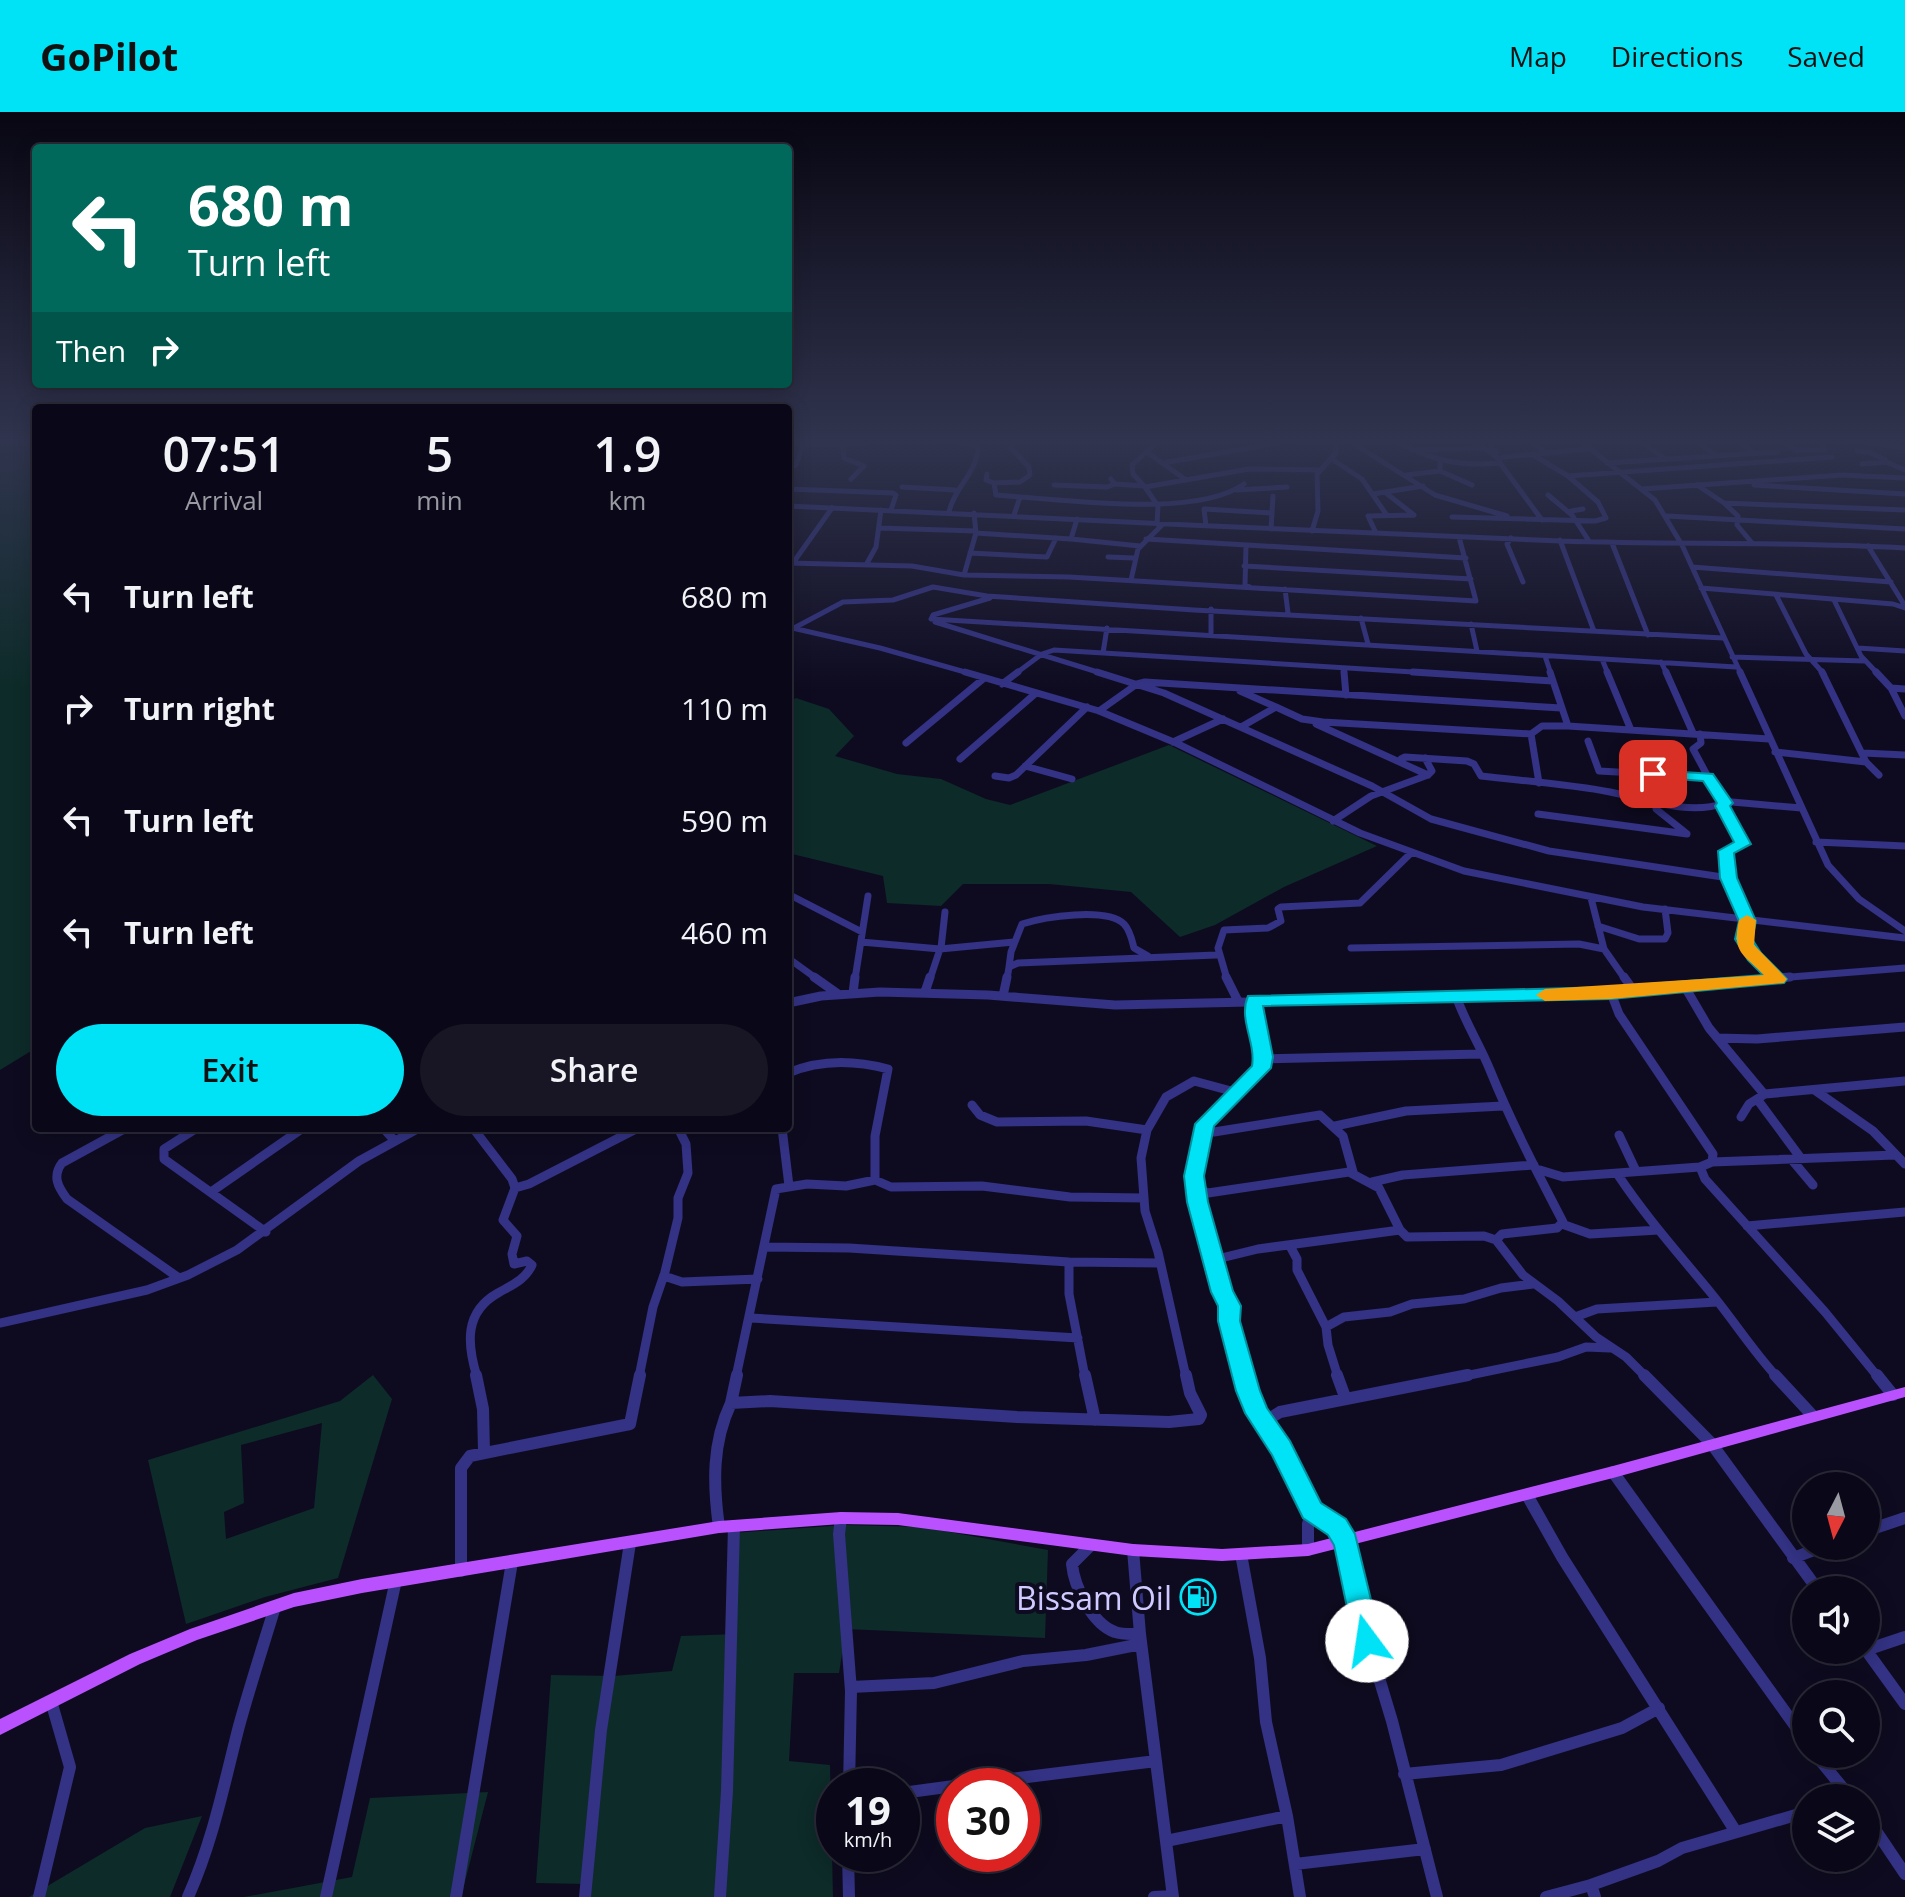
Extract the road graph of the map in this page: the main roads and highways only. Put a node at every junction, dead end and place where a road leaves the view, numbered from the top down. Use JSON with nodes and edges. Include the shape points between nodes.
{"nodes":[{"id":1,"x":1899,"y":1393,"type":"edge"},
{"id":2,"x":0,"y":1727,"type":"edge"}],
"edges":[{"from":1,"to":2,"type":"main road","via":[[1308,1550],[1133,1550],[898,1519],[841,1518],[726,1526],[396,1580],[275,1606],[159,1649]]}]}
